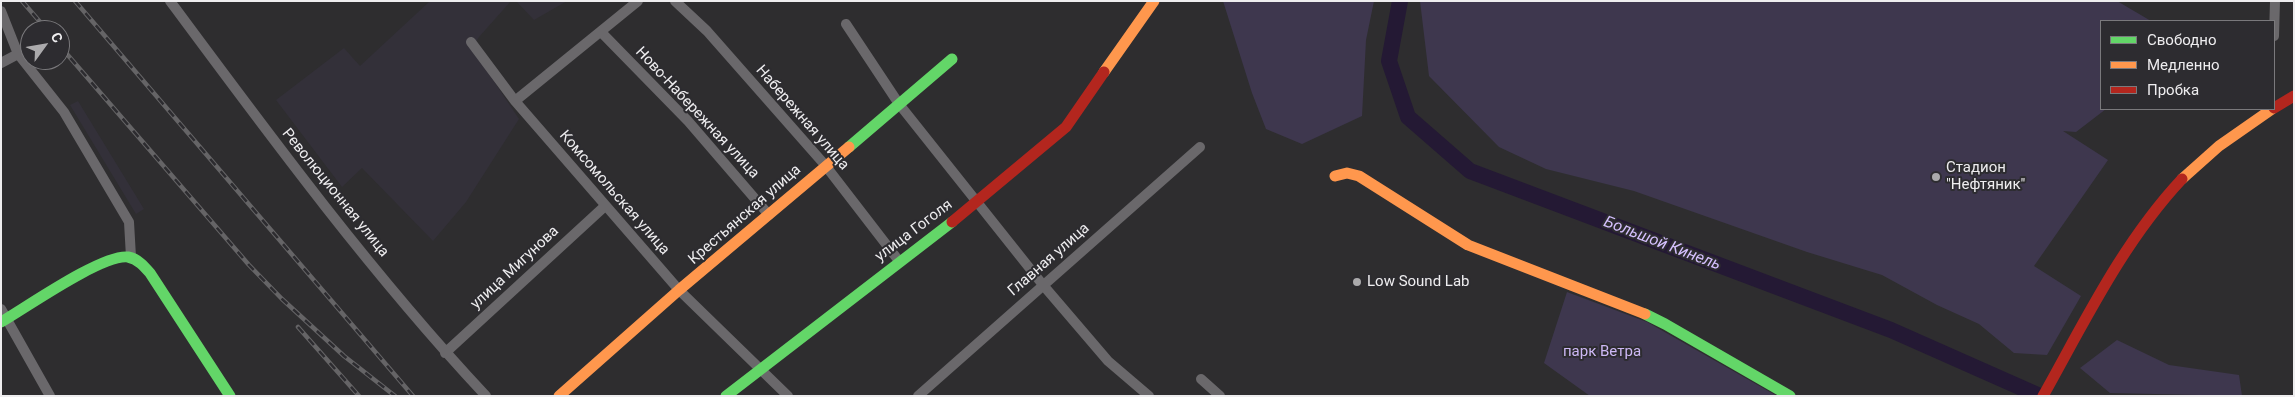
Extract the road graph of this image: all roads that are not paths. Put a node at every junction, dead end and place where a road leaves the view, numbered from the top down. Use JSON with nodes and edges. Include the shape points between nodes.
{"nodes":[{"id":1,"x":170,"y":1,"type":"edge"},
{"id":2,"x":638,"y":1,"type":"edge"},
{"id":3,"x":675,"y":1,"type":"edge"},
{"id":4,"x":1154,"y":1,"type":"edge"},
{"id":5,"x":2275,"y":1,"type":"edge"},
{"id":6,"x":1,"y":11,"type":"edge"},
{"id":7,"x":2274,"y":20,"type":"edge"},
{"id":8,"x":846,"y":24,"type":"dead end"},
{"id":9,"x":601,"y":32,"type":"junction"},
{"id":10,"x":471,"y":42,"type":"dead end"},
{"id":11,"x":18,"y":54,"type":"junction"},
{"id":12,"x":952,"y":60,"type":"dead end"},
{"id":13,"x":1,"y":63,"type":"edge"},
{"id":14,"x":2294,"y":96,"type":"edge"},
{"id":15,"x":515,"y":101,"type":"junction"},
{"id":16,"x":899,"y":104,"type":"junction"},
{"id":17,"x":2275,"y":107,"type":"edge"},
{"id":18,"x":2270,"y":110,"type":"edge"},
{"id":19,"x":1200,"y":147,"type":"dead end"},
{"id":20,"x":825,"y":165,"type":"junction"},
{"id":21,"x":1335,"y":176,"type":"dead end"},
{"id":22,"x":977,"y":203,"type":"junction"},
{"id":23,"x":605,"y":206,"type":"junction"},
{"id":24,"x":769,"y":215,"type":"junction"},
{"id":25,"x":131,"y":257,"type":"junction"},
{"id":26,"x":899,"y":261,"type":"junction"},
{"id":27,"x":1043,"y":285,"type":"junction"},
{"id":28,"x":679,"y":290,"type":"junction"},
{"id":29,"x":3,"y":317,"type":"edge"},
{"id":30,"x":445,"y":352,"type":"junction"},
{"id":31,"x":760,"y":369,"type":"junction"},
{"id":32,"x":1201,"y":379,"type":"dead end"},
{"id":33,"x":50,"y":396,"type":"edge"},
{"id":34,"x":229,"y":396,"type":"edge"},
{"id":35,"x":486,"y":396,"type":"edge"},
{"id":36,"x":559,"y":396,"type":"edge"},
{"id":37,"x":726,"y":396,"type":"edge"},
{"id":38,"x":788,"y":396,"type":"edge"},
{"id":39,"x":918,"y":396,"type":"edge"},
{"id":40,"x":1149,"y":396,"type":"edge"},
{"id":41,"x":1220,"y":396,"type":"edge"},
{"id":42,"x":1790,"y":396,"type":"edge"},
{"id":43,"x":2043,"y":396,"type":"edge"}],
"edges":[{"from":1,"to":30,"type":"street","name":"Революционная улица","via":[[283,154]]},
{"from":2,"to":9,"type":"street"},
{"from":3,"to":20,"type":"street","name":"Набережная улица","via":[[707,31]]},
{"from":4,"to":22,"type":"street","name":"улица Гоголя","via":[[1066,127]]},
{"from":5,"to":7,"type":"street"},
{"from":6,"to":11,"type":"street"},
{"from":8,"to":16,"type":"street"},
{"from":9,"to":15,"type":"street"},
{"from":9,"to":24,"type":"street","name":"Ново-Набережная улица","via":[[688,121]]},
{"from":10,"to":15,"type":"street","name":"Комсомольская улица"},
{"from":11,"to":13,"type":"street"},
{"from":11,"to":25,"type":"street","via":[[64,112],[129,222]]},
{"from":12,"to":16,"type":"street","name":"Крестьянская улица"},
{"from":14,"to":17,"type":"street"},
{"from":15,"to":23,"type":"street","name":"Комсомольская улица"},
{"from":16,"to":20,"type":"street","name":"Крестьянская улица"},
{"from":16,"to":22,"type":"street"},
{"from":18,"to":43,"type":"street","via":[[2224,140],[2150,216],[2121,259]]},
{"from":19,"to":27,"type":"street","name":"Главная улица"},
{"from":20,"to":24,"type":"street","name":"Крестьянская улица"},
{"from":20,"to":26,"type":"street","name":"Набережная улица"},
{"from":21,"to":42,"type":"street","via":[[1347,172],[1359,176],[1468,245],[1649,316]]},
{"from":22,"to":26,"type":"street","name":"улица Гоголя"},
{"from":22,"to":27,"type":"street"},
{"from":23,"to":28,"type":"street","name":"Комсомольская улица"},
{"from":23,"to":30,"type":"street","name":"улица Мигунова"},
{"from":24,"to":28,"type":"street","name":"Крестьянская улица"},
{"from":25,"to":29,"type":"street","via":[[102,262]]},
{"from":25,"to":34,"type":"street","via":[[142,262],[150,273]]},
{"from":26,"to":31,"type":"street","name":"улица Гоголя"},
{"from":27,"to":39,"type":"street","name":"Главная улица"},
{"from":27,"to":40,"type":"street","via":[[1108,361]]},
{"from":28,"to":31,"type":"street","name":"Комсомольская улица"},
{"from":28,"to":36,"type":"street","name":"Крестьянская улица"},
{"from":29,"to":33,"type":"street"},
{"from":30,"to":35,"type":"street","name":"Революционная улица"},
{"from":31,"to":37,"type":"street","name":"улица Гоголя"},
{"from":31,"to":38,"type":"street","name":"Комсомольская улица"},
{"from":32,"to":41,"type":"street"}]}
